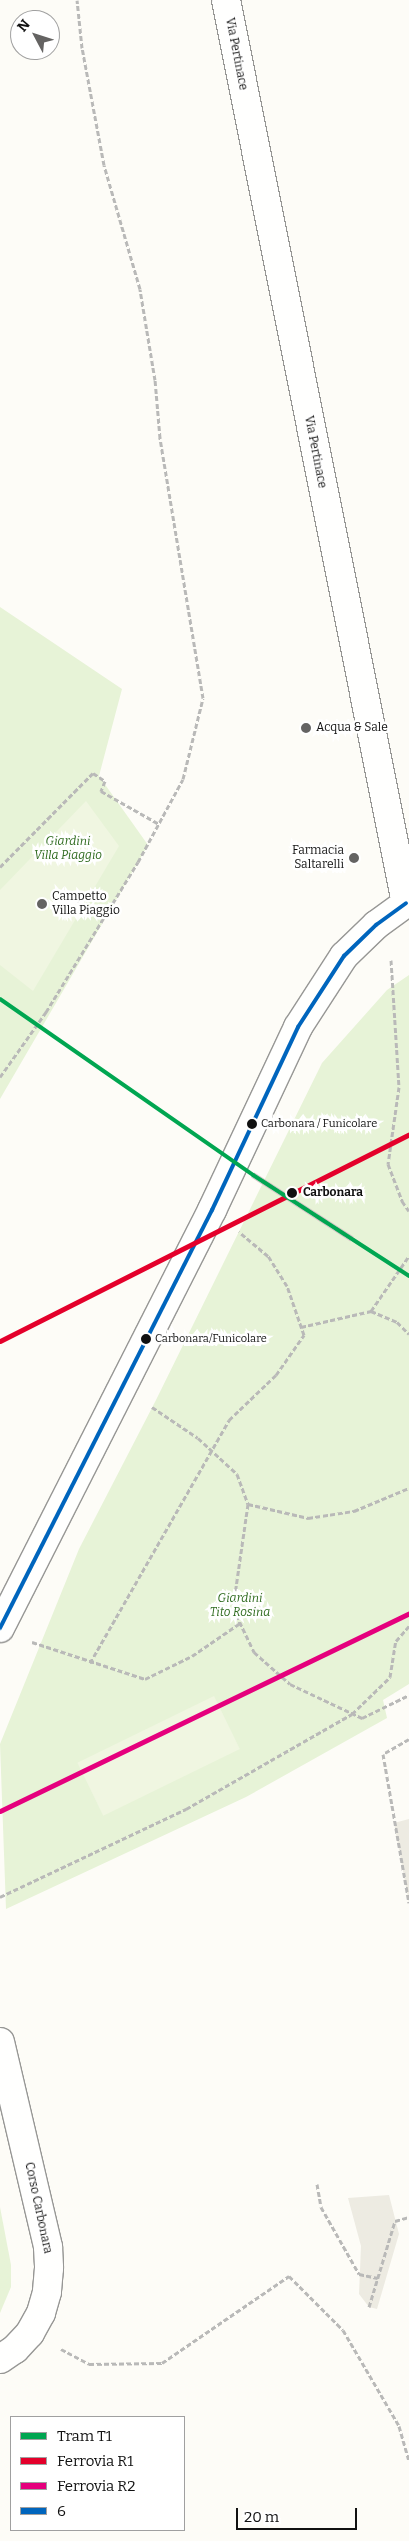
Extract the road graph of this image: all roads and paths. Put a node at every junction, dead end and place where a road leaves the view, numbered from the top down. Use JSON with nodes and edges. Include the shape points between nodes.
{"nodes":[{"id":1,"x":76,"y":0,"type":"edge"},
{"id":2,"x":226,"y":0,"type":"edge"},
{"id":3,"x":158,"y":824,"type":"junction"},
{"id":4,"x":0,"y":867,"type":"edge"},
{"id":5,"x":401,"y":908,"type":"edge"},
{"id":6,"x":0,"y":1077,"type":"edge"},
{"id":7,"x":212,"y":1210,"type":"junction"},
{"id":8,"x":409,"y":1211,"type":"edge"},
{"id":9,"x":409,"y":1256,"type":"edge"},
{"id":10,"x":371,"y":1311,"type":"junction"},
{"id":11,"x":301,"y":1327,"type":"junction"},
{"id":12,"x":409,"y":1334,"type":"edge"},
{"id":13,"x":120,"y":1385,"type":"junction"},
{"id":14,"x":212,"y":1451,"type":"junction"},
{"id":15,"x":409,"y":1488,"type":"edge"},
{"id":16,"x":248,"y":1504,"type":"junction"},
{"id":17,"x":240,"y":1623,"type":"junction"},
{"id":18,"x":409,"y":1626,"type":"edge"},
{"id":19,"x":0,"y":1628,"type":"edge"},
{"id":20,"x":30,"y":1642,"type":"dead end"},
{"id":21,"x":90,"y":1663,"type":"junction"},
{"id":22,"x":409,"y":1694,"type":"edge"},
{"id":23,"x":352,"y":1714,"type":"junction"},
{"id":24,"x":409,"y":1739,"type":"edge"},
{"id":25,"x":0,"y":1897,"type":"edge"},
{"id":26,"x":409,"y":1903,"type":"edge"},
{"id":27,"x":0,"y":2042,"type":"edge"},
{"id":28,"x":317,"y":2184,"type":"dead end"},
{"id":29,"x":409,"y":2217,"type":"edge"},
{"id":30,"x":378,"y":2278,"type":"junction"},
{"id":31,"x":369,"y":2307,"type":"dead end"},
{"id":32,"x":30,"y":2333,"type":"junction"},
{"id":33,"x":0,"y":2359,"type":"edge"},
{"id":34,"x":409,"y":2462,"type":"edge"}],
"edges":[{"from":1,"to":3,"type":"path","via":[[104,165],[140,289],[160,438],[203,698],[183,779]]},
{"from":2,"to":5,"type":"street","name":"Via Pertinace"},
{"from":3,"to":4,"type":"path","via":[[101,791],[106,781],[93,773]]},
{"from":3,"to":6,"type":"path","via":[[46,1012]]},
{"from":5,"to":7,"type":"street","via":[[344,956],[298,1027]]},
{"from":5,"to":8,"type":"path","via":[[399,1088],[388,1164]]},
{"from":7,"to":11,"type":"path","via":[[268,1256],[287,1286]]},
{"from":7,"to":13,"type":"street"},
{"from":9,"to":10,"type":"path"},
{"from":10,"to":11,"type":"path"},
{"from":10,"to":12,"type":"path","via":[[397,1322]]},
{"from":11,"to":14,"type":"path","via":[[304,1335],[276,1375],[228,1420]]},
{"from":13,"to":14,"type":"path"},
{"from":13,"to":19,"type":"street"},
{"from":14,"to":16,"type":"path","via":[[237,1474]]},
{"from":14,"to":21,"type":"path"},
{"from":15,"to":16,"type":"path","via":[[354,1512],[308,1518]]},
{"from":16,"to":17,"type":"path","via":[[233,1608]]},
{"from":17,"to":21,"type":"path","via":[[192,1656],[145,1679]]},
{"from":17,"to":23,"type":"path","via":[[254,1652],[290,1684]]},
{"from":18,"to":23,"type":"path","via":[[396,1641],[390,1677]]},
{"from":20,"to":21,"type":"path"},
{"from":22,"to":23,"type":"path","via":[[362,1718]]},
{"from":23,"to":25,"type":"path","via":[[186,1809]]},
{"from":24,"to":26,"type":"path","via":[[383,1754]]},
{"from":27,"to":32,"type":"street","name":"Corso Carbonara","via":[[48,2247],[48,2292]]},
{"from":28,"to":30,"type":"path","via":[[321,2207],[359,2274]]},
{"from":29,"to":30,"type":"path","via":[[395,2221]]},
{"from":30,"to":31,"type":"path"},
{"from":32,"to":33,"type":"street","name":"Corso Carbonara"},
{"from":32,"to":34,"type":"path","via":[[89,2364],[162,2363],[289,2276],[343,2330],[399,2426]]}]}
